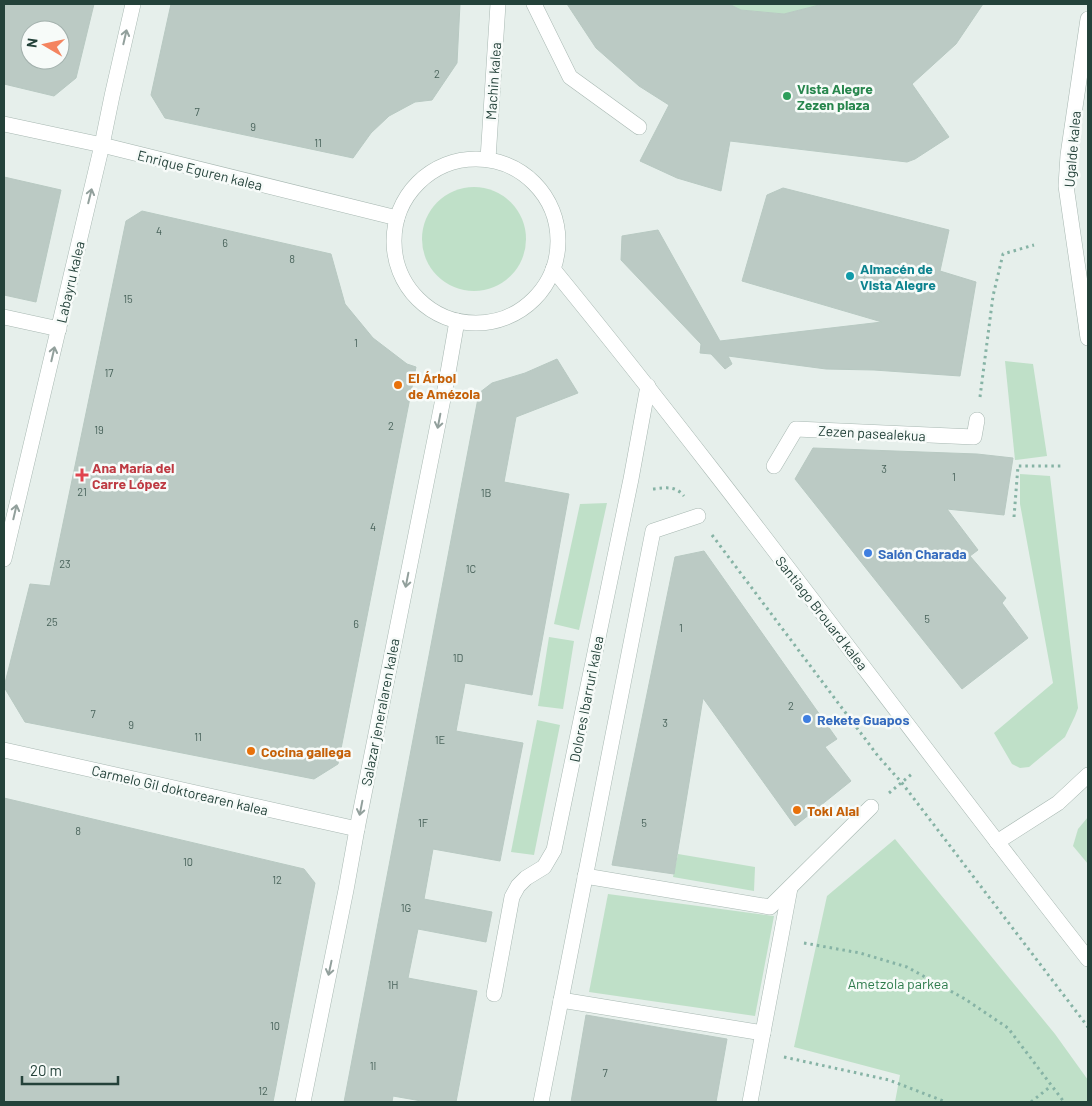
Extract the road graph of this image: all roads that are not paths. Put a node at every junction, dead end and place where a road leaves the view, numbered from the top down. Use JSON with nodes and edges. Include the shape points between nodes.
{"nodes":[{"id":1,"x":133,"y":4,"type":"edge"},
{"id":2,"x":498,"y":4,"type":"edge"},
{"id":3,"x":534,"y":4,"type":"edge"},
{"id":4,"x":1088,"y":19,"type":"edge"},
{"id":5,"x":4,"y":124,"type":"edge"},
{"id":6,"x":639,"y":127,"type":"dead end"},
{"id":7,"x":102,"y":146,"type":"junction"},
{"id":8,"x":488,"y":159,"type":"junction"},
{"id":9,"x":397,"y":218,"type":"junction"},
{"id":10,"x":553,"y":269,"type":"junction"},
{"id":11,"x":4,"y":317,"type":"edge"},
{"id":12,"x":457,"y":321,"type":"junction"},
{"id":13,"x":59,"y":329,"type":"junction"},
{"id":14,"x":1088,"y":338,"type":"edge"},
{"id":15,"x":648,"y":386,"type":"junction"},
{"id":16,"x":977,"y":420,"type":"road end"},
{"id":17,"x":774,"y":466,"type":"dead end"},
{"id":18,"x":698,"y":516,"type":"road end"},
{"id":19,"x":4,"y":559,"type":"edge"},
{"id":20,"x":4,"y":750,"type":"edge"},
{"id":21,"x":1088,"y":776,"type":"edge"},
{"id":22,"x":871,"y":807,"type":"road end"},
{"id":23,"x":357,"y":828,"type":"junction"},
{"id":24,"x":997,"y":842,"type":"junction"},
{"id":25,"x":585,"y":876,"type":"junction"},
{"id":26,"x":790,"y":888,"type":"junction"},
{"id":27,"x":1088,"y":958,"type":"edge"},
{"id":28,"x":494,"y":994,"type":"dead end"},
{"id":29,"x":562,"y":1000,"type":"junction"},
{"id":30,"x":762,"y":1034,"type":"junction"},
{"id":31,"x":303,"y":1102,"type":"edge"},
{"id":32,"x":541,"y":1102,"type":"edge"},
{"id":33,"x":750,"y":1102,"type":"edge"}],
"edges":[{"from":7,"to":1,"type":"street","name":"Labayru kalea","one_way":true},
{"from":2,"to":8,"type":"street","name":"Machin kalea"},
{"from":3,"to":6,"type":"street","via":[[570,77]]},
{"from":4,"to":14,"type":"street","name":"Ugalde kalea","via":[[1066,186]]},
{"from":5,"to":7,"type":"street","name":"Enrique Eguren kalea"},
{"from":7,"to":9,"type":"street","name":"Enrique Eguren kalea"},
{"from":13,"to":7,"type":"street","name":"Labayru kalea","one_way":true},
{"from":8,"to":9,"type":"street","via":[[464,159],[428,174],[406,196]]},
{"from":8,"to":10,"type":"street","via":[[511,166],[531,180],[547,198],[556,221],[558,246]]},
{"from":9,"to":12,"type":"street","via":[[394,244],[398,271],[412,294],[432,311]]},
{"from":10,"to":12,"type":"street","via":[[542,290],[525,307],[511,315],[480,324]]},
{"from":10,"to":15,"type":"street","name":"Santiago Brouard kalea"},
{"from":11,"to":13,"type":"street"},
{"from":12,"to":23,"type":"street","name":"Salazar jeneralaren kalea","one_way":true},
{"from":19,"to":13,"type":"street","name":"Labayru kalea","one_way":true},
{"from":15,"to":24,"type":"street","name":"Santiago Brouard kalea"},
{"from":15,"to":28,"type":"street","name":"Dolores Ibarruri kalea","via":[[554,850],[544,867],[526,878],[512,896]]},
{"from":16,"to":17,"type":"street","name":"Zezen pasealekua","via":[[974,437],[796,429]]},
{"from":18,"to":25,"type":"street","via":[[653,531]]},
{"from":20,"to":23,"type":"street","name":"Carmelo Gil doktorearen kalea"},
{"from":21,"to":24,"type":"street","via":[[1058,803]]},
{"from":22,"to":26,"type":"street"},
{"from":23,"to":31,"type":"street","name":"Salazar jeneralaren kalea","one_way":true},
{"from":24,"to":27,"type":"street","name":"Santiago Brouard kalea"},
{"from":25,"to":26,"type":"street","via":[[770,908]]},
{"from":25,"to":29,"type":"street"},
{"from":26,"to":30,"type":"street"},
{"from":29,"to":30,"type":"street"},
{"from":29,"to":32,"type":"street"},
{"from":30,"to":33,"type":"street"}]}
